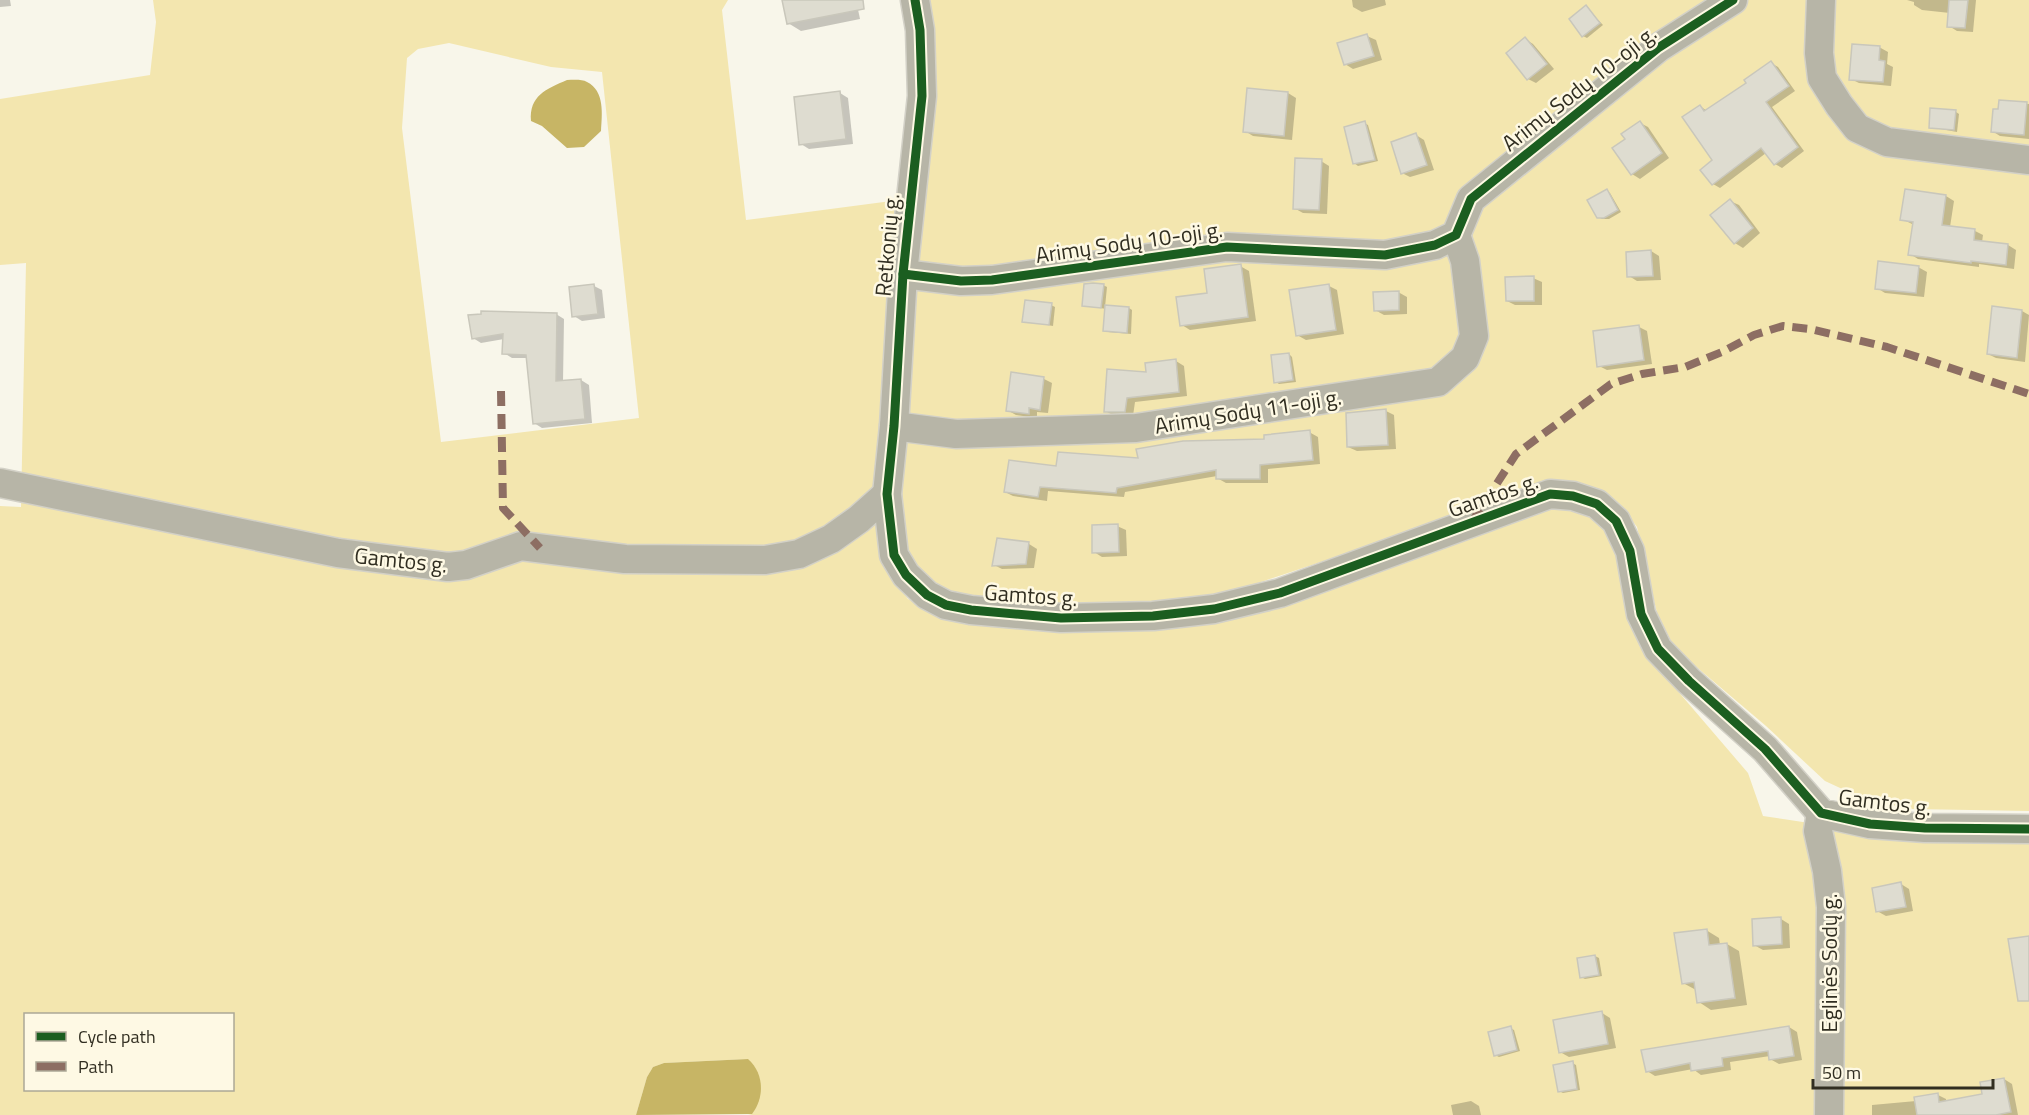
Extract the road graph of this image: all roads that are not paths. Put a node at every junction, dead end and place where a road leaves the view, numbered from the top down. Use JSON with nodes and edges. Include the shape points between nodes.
{"nodes":[{"id":1,"x":915,"y":0,"type":"edge"},
{"id":2,"x":1733,"y":0,"type":"edge"},
{"id":3,"x":1821,"y":0,"type":"edge"},
{"id":4,"x":2029,"y":160,"type":"edge"},
{"id":5,"x":1456,"y":235,"type":"junction"},
{"id":6,"x":903,"y":274,"type":"junction"},
{"id":7,"x":894,"y":426,"type":"junction"},
{"id":8,"x":0,"y":483,"type":"edge"},
{"id":9,"x":887,"y":494,"type":"junction"},
{"id":10,"x":1821,"y":813,"type":"junction"},
{"id":11,"x":2029,"y":829,"type":"edge"},
{"id":12,"x":1829,"y":1115,"type":"edge"}],
"edges":[{"from":1,"to":6,"type":"street","name":"Retkonių g.","via":[[922,96]]},
{"from":2,"to":5,"type":"street","name":"Arimų Sodų 10-oji g.","via":[[1658,48],[1471,199]]},
{"from":3,"to":4,"type":"street","via":[[1822,78],[1857,128],[1887,142]]},
{"from":5,"to":6,"type":"street","name":"Arimų Sodų 10-oji g.","via":[[1435,245],[1385,255],[1227,247],[992,280],[961,281]]},
{"from":5,"to":7,"type":"street","name":"Arimų Sodų 11-oji g.","via":[[1466,261],[1474,336],[1465,358],[1438,382],[1136,429],[956,434]]},
{"from":6,"to":7,"type":"street","name":"Retkonių g."},
{"from":7,"to":9,"type":"street","name":"Retkonių g."},
{"from":8,"to":9,"type":"street","name":"Gamtos g.","via":[[338,553],[448,567],[466,565],[521,546],[625,559],[765,560],[799,554],[831,539]]},
{"from":9,"to":10,"type":"street","name":"Gamtos g.","via":[[894,555],[906,575],[927,595],[946,605],[971,610],[1061,618],[1153,616],[1214,609],[1281,593],[1550,495],[1581,498],[1597,504],[1616,521],[1630,551],[1641,614],[1658,649],[1765,749]]},
{"from":10,"to":11,"type":"street","name":"Gamtos g.","via":[[1870,824]]},
{"from":10,"to":12,"type":"street","name":"Eglinės Sodų g.","via":[[1818,831],[1830,907]]}]}
